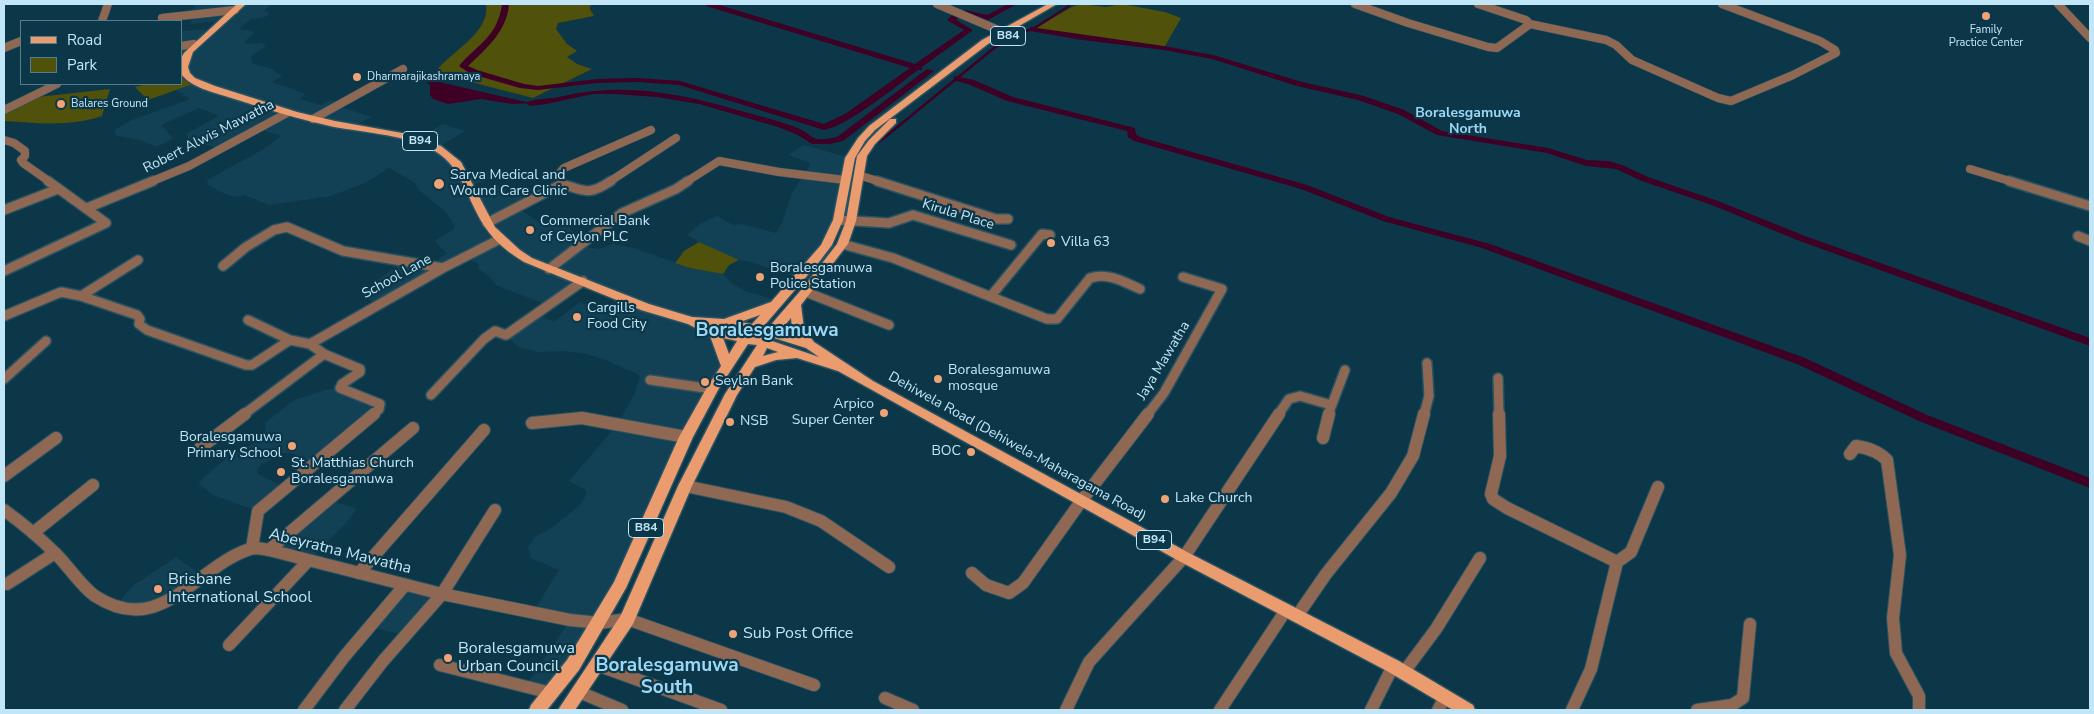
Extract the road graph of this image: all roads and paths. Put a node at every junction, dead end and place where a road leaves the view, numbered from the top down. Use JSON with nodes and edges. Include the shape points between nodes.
{"nodes":[{"id":1,"x":108,"y":4,"type":"edge"},
{"id":2,"x":937,"y":4,"type":"edge"},
{"id":3,"x":1053,"y":4,"type":"edge"},
{"id":4,"x":1064,"y":4,"type":"edge"},
{"id":5,"x":1355,"y":4,"type":"edge"},
{"id":6,"x":1478,"y":4,"type":"edge"},
{"id":7,"x":1722,"y":4,"type":"edge"},
{"id":8,"x":2058,"y":4,"type":"edge"},
{"id":9,"x":238,"y":7,"type":"edge"},
{"id":10,"x":162,"y":18,"type":"dead end"},
{"id":11,"x":102,"y":20,"type":"edge"},
{"id":12,"x":1530,"y":24,"type":"junction"},
{"id":13,"x":1002,"y":32,"type":"junction"},
{"id":14,"x":2090,"y":38,"type":"edge"},
{"id":15,"x":4,"y":42,"type":"edge"},
{"id":16,"x":18,"y":42,"type":"edge"},
{"id":17,"x":194,"y":44,"type":"junction"},
{"id":18,"x":182,"y":46,"type":"edge"},
{"id":19,"x":4,"y":48,"type":"edge"},
{"id":20,"x":403,"y":69,"type":"dead end"},
{"id":21,"x":54,"y":85,"type":"edge"},
{"id":22,"x":4,"y":110,"type":"edge"},
{"id":23,"x":288,"y":113,"type":"junction"},
{"id":24,"x":313,"y":119,"type":"junction"},
{"id":25,"x":650,"y":130,"type":"dead end"},
{"id":26,"x":676,"y":138,"type":"dead end"},
{"id":27,"x":4,"y":140,"type":"edge"},
{"id":28,"x":1970,"y":169,"type":"dead end"},
{"id":29,"x":858,"y":175,"type":"junction"},
{"id":30,"x":845,"y":180,"type":"junction"},
{"id":31,"x":562,"y":184,"type":"junction"},
{"id":32,"x":58,"y":188,"type":"junction"},
{"id":33,"x":2090,"y":206,"type":"edge"},
{"id":34,"x":87,"y":208,"type":"junction"},
{"id":35,"x":4,"y":210,"type":"edge"},
{"id":36,"x":1008,"y":219,"type":"dead end"},
{"id":37,"x":838,"y":220,"type":"junction"},
{"id":38,"x":851,"y":221,"type":"junction"},
{"id":39,"x":488,"y":223,"type":"junction"},
{"id":40,"x":1050,"y":235,"type":"dead end"},
{"id":41,"x":2078,"y":236,"type":"dead end"},
{"id":42,"x":500,"y":239,"type":"junction"},
{"id":43,"x":2090,"y":241,"type":"edge"},
{"id":44,"x":842,"y":244,"type":"junction"},
{"id":45,"x":1011,"y":245,"type":"dead end"},
{"id":46,"x":138,"y":260,"type":"dead end"},
{"id":47,"x":224,"y":266,"type":"dead end"},
{"id":48,"x":443,"y":268,"type":"junction"},
{"id":49,"x":549,"y":269,"type":"junction"},
{"id":50,"x":4,"y":271,"type":"edge"},
{"id":51,"x":1183,"y":277,"type":"dead end"},
{"id":52,"x":583,"y":282,"type":"junction"},
{"id":53,"x":1140,"y":288,"type":"dead end"},
{"id":54,"x":806,"y":292,"type":"junction"},
{"id":55,"x":81,"y":296,"type":"junction"},
{"id":56,"x":991,"y":296,"type":"junction"},
{"id":57,"x":778,"y":301,"type":"junction"},
{"id":58,"x":795,"y":305,"type":"junction"},
{"id":59,"x":4,"y":316,"type":"edge"},
{"id":60,"x":248,"y":320,"type":"dead end"},
{"id":61,"x":692,"y":321,"type":"junction"},
{"id":62,"x":724,"y":323,"type":"junction"},
{"id":63,"x":889,"y":325,"type":"dead end"},
{"id":64,"x":715,"y":333,"type":"junction"},
{"id":65,"x":750,"y":334,"type":"junction"},
{"id":66,"x":768,"y":337,"type":"junction"},
{"id":67,"x":290,"y":340,"type":"junction"},
{"id":68,"x":46,"y":341,"type":"dead end"},
{"id":69,"x":310,"y":344,"type":"junction"},
{"id":70,"x":810,"y":345,"type":"junction"},
{"id":71,"x":324,"y":354,"type":"junction"},
{"id":72,"x":800,"y":356,"type":"junction"},
{"id":73,"x":1427,"y":363,"type":"dead end"},
{"id":74,"x":749,"y":365,"type":"junction"},
{"id":75,"x":727,"y":366,"type":"junction"},
{"id":76,"x":842,"y":368,"type":"junction"},
{"id":77,"x":1345,"y":370,"type":"dead end"},
{"id":78,"x":1498,"y":378,"type":"dead end"},
{"id":79,"x":4,"y":379,"type":"edge"},
{"id":80,"x":650,"y":380,"type":"dead end"},
{"id":81,"x":712,"y":388,"type":"junction"},
{"id":82,"x":431,"y":395,"type":"dead end"},
{"id":83,"x":1331,"y":405,"type":"junction"},
{"id":84,"x":532,"y":423,"type":"dead end"},
{"id":85,"x":413,"y":428,"type":"dead end"},
{"id":86,"x":484,"y":430,"type":"dead end"},
{"id":87,"x":686,"y":437,"type":"junction"},
{"id":88,"x":56,"y":438,"type":"dead end"},
{"id":89,"x":1324,"y":438,"type":"dead end"},
{"id":90,"x":200,"y":448,"type":"dead end"},
{"id":91,"x":1850,"y":454,"type":"dead end"},
{"id":92,"x":4,"y":476,"type":"edge"},
{"id":93,"x":93,"y":486,"type":"dead end"},
{"id":94,"x":685,"y":486,"type":"junction"},
{"id":95,"x":1658,"y":487,"type":"dead end"},
{"id":96,"x":1082,"y":500,"type":"junction"},
{"id":97,"x":495,"y":510,"type":"dead end"},
{"id":98,"x":6,"y":513,"type":"edge"},
{"id":99,"x":33,"y":533,"type":"junction"},
{"id":100,"x":252,"y":548,"type":"junction"},
{"id":101,"x":269,"y":550,"type":"junction"},
{"id":102,"x":55,"y":553,"type":"junction"},
{"id":103,"x":1184,"y":557,"type":"junction"},
{"id":104,"x":1480,"y":558,"type":"dead end"},
{"id":105,"x":308,"y":561,"type":"junction"},
{"id":106,"x":1617,"y":562,"type":"junction"},
{"id":107,"x":890,"y":567,"type":"dead end"},
{"id":108,"x":359,"y":573,"type":"junction"},
{"id":109,"x":972,"y":573,"type":"dead end"},
{"id":110,"x":7,"y":584,"type":"dead end"},
{"id":111,"x":405,"y":585,"type":"junction"},
{"id":112,"x":442,"y":594,"type":"junction"},
{"id":113,"x":1291,"y":613,"type":"junction"},
{"id":114,"x":627,"y":619,"type":"junction"},
{"id":115,"x":600,"y":624,"type":"junction"},
{"id":116,"x":1750,"y":624,"type":"dead end"},
{"id":117,"x":229,"y":646,"type":"dead end"},
{"id":118,"x":597,"y":665,"type":"junction"},
{"id":119,"x":440,"y":666,"type":"dead end"},
{"id":120,"x":1398,"y":669,"type":"junction"},
{"id":121,"x":814,"y":685,"type":"dead end"},
{"id":122,"x":579,"y":692,"type":"junction"},
{"id":123,"x":551,"y":693,"type":"junction"},
{"id":124,"x":1445,"y":697,"type":"junction"},
{"id":125,"x":885,"y":698,"type":"dead end"},
{"id":126,"x":304,"y":710,"type":"edge"},
{"id":127,"x":345,"y":710,"type":"edge"},
{"id":128,"x":537,"y":710,"type":"edge"},
{"id":129,"x":566,"y":710,"type":"edge"},
{"id":130,"x":622,"y":710,"type":"edge"},
{"id":131,"x":721,"y":710,"type":"edge"},
{"id":132,"x":913,"y":710,"type":"edge"},
{"id":133,"x":1066,"y":710,"type":"edge"},
{"id":134,"x":1220,"y":710,"type":"edge"},
{"id":135,"x":1371,"y":710,"type":"edge"},
{"id":136,"x":1438,"y":710,"type":"edge"},
{"id":137,"x":1467,"y":710,"type":"edge"},
{"id":138,"x":1572,"y":710,"type":"edge"},
{"id":139,"x":1697,"y":710,"type":"edge"},
{"id":140,"x":1918,"y":710,"type":"edge"}],
"edges":[{"from":1,"to":11,"type":"street"},
{"from":2,"to":13,"type":"street"},
{"from":3,"to":13,"type":"main road","number":"B84"},
{"from":4,"to":13,"type":"main road","number":"B84"},
{"from":5,"to":12,"type":"street","via":[[1488,47],[1497,48]]},
{"from":6,"to":12,"type":"street"},
{"from":7,"to":12,"type":"street","via":[[1820,41],[1836,54],[1731,101],[1632,60],[1606,40]]},
{"from":8,"to":14,"type":"street"},
{"from":9,"to":10,"type":"street"},
{"from":9,"to":17,"type":"main road","number":"B94"},
{"from":13,"to":29,"type":"main road","number":"B84","via":[[884,128],[862,156]]},
{"from":13,"to":30,"type":"main road","number":"B84","via":[[940,74],[872,128],[850,158]]},
{"from":15,"to":16,"type":"street"},
{"from":16,"to":19,"type":"street"},
{"from":17,"to":18,"type":"street"},
{"from":17,"to":23,"type":"main road","number":"B94","via":[[184,59],[184,72],[188,78]]},
{"from":20,"to":24,"type":"street"},
{"from":21,"to":22,"type":"street"},
{"from":23,"to":24,"type":"main road","number":"B94"},
{"from":23,"to":34,"type":"street","name":"Robert Alwis Mawatha","via":[[189,166]]},
{"from":24,"to":39,"type":"main road","number":"B94","via":[[407,137],[442,149],[468,180]]},
{"from":25,"to":31,"type":"street","via":[[564,168],[559,174]]},
{"from":26,"to":31,"type":"street","via":[[597,190],[588,192]]},
{"from":27,"to":32,"type":"street","via":[[21,147],[25,151],[23,163]]},
{"from":28,"to":33,"type":"street"},
{"from":29,"to":36,"type":"street","via":[[996,219]]},
{"from":29,"to":38,"type":"main road","number":"B84"},
{"from":30,"to":37,"type":"main road","number":"B84"},
{"from":30,"to":49,"type":"street","via":[[719,161],[676,189],[622,213]]},
{"from":31,"to":39,"type":"street"},
{"from":32,"to":34,"type":"street"},
{"from":32,"to":35,"type":"street"},
{"from":34,"to":50,"type":"street","via":[[106,223]]},
{"from":37,"to":38,"type":"street","name":"Kirula Place"},
{"from":37,"to":57,"type":"main road","number":"B84","via":[[819,256]]},
{"from":38,"to":44,"type":"main road","number":"B84"},
{"from":38,"to":45,"type":"street","name":"Kirula Place","via":[[894,223],[913,215]]},
{"from":39,"to":42,"type":"main road","number":"B94"},
{"from":40,"to":56,"type":"street","via":[[1042,234]]},
{"from":41,"to":43,"type":"street"},
{"from":42,"to":48,"type":"street","name":"School Lane"},
{"from":42,"to":49,"type":"main road","number":"B94","via":[[510,250]]},
{"from":44,"to":54,"type":"main road","number":"B84"},
{"from":44,"to":56,"type":"street","via":[[893,258]]},
{"from":46,"to":55,"type":"street"},
{"from":47,"to":48,"type":"street","via":[[246,247],[274,230],[287,227],[343,251]]},
{"from":48,"to":69,"type":"street","name":"School Lane"},
{"from":49,"to":52,"type":"main road","number":"B94"},
{"from":51,"to":96,"type":"street","name":"Jaya Mawatha","via":[[1222,289],[1164,393]]},
{"from":52,"to":61,"type":"main road","number":"B94"},
{"from":52,"to":82,"type":"street","via":[[506,335],[495,331],[484,339]]},
{"from":53,"to":56,"type":"street","via":[[1097,274],[1090,278],[1057,319],[1047,319]]},
{"from":54,"to":58,"type":"main road","number":"B84"},
{"from":54,"to":63,"type":"street"},
{"from":55,"to":59,"type":"street","via":[[62,292]]},
{"from":55,"to":67,"type":"street","via":[[137,315],[142,327],[246,365],[252,365]]},
{"from":57,"to":62,"type":"main road","via":[[763,310]]},
{"from":57,"to":65,"type":"main road","number":"B84"},
{"from":58,"to":66,"type":"main road","number":"B84"},
{"from":58,"to":70,"type":"main road","via":[[798,329]]},
{"from":60,"to":67,"type":"street"},
{"from":61,"to":62,"type":"main road","number":"B94"},
{"from":61,"to":64,"type":"main road","number":"B94"},
{"from":62,"to":65,"type":"main road","number":"B94"},
{"from":64,"to":65,"type":"main road","number":"B94"},
{"from":64,"to":75,"type":"main road"},
{"from":65,"to":66,"type":"main road","number":"B94"},
{"from":65,"to":75,"type":"main road","number":"B84"},
{"from":66,"to":70,"type":"main road","name":"Dehiwela Road (Dehiwela-Maharagama Road)","number":"B94"},
{"from":66,"to":72,"type":"main road","name":"Dehiwela Road (Dehiwela-Maharagama Road)","number":"B94"},
{"from":66,"to":74,"type":"main road","number":"B84"},
{"from":67,"to":69,"type":"street"},
{"from":68,"to":79,"type":"street"},
{"from":69,"to":71,"type":"street"},
{"from":70,"to":76,"type":"main road","name":"Dehiwela Road (Dehiwela-Maharagama Road)","number":"B94"},
{"from":71,"to":90,"type":"street"},
{"from":71,"to":100,"type":"street","via":[[360,369],[340,388],[380,404],[379,409],[258,511]]},
{"from":72,"to":74,"type":"main road","via":[[774,356]]},
{"from":72,"to":76,"type":"main road","name":"Dehiwela Road (Dehiwela-Maharagama Road)","number":"B94"},
{"from":73,"to":113,"type":"street","via":[[1429,396],[1413,456],[1391,494]]},
{"from":74,"to":94,"type":"main road","number":"B84"},
{"from":75,"to":81,"type":"main road","number":"B84"},
{"from":76,"to":96,"type":"main road","name":"Dehiwela Road (Dehiwela-Maharagama Road)","number":"B94"},
{"from":77,"to":83,"type":"street"},
{"from":78,"to":106,"type":"street","via":[[1500,456],[1491,494],[1493,499]]},
{"from":80,"to":81,"type":"street"},
{"from":81,"to":87,"type":"main road","number":"B84"},
{"from":83,"to":89,"type":"street"},
{"from":83,"to":103,"type":"street","via":[[1300,396],[1289,399]]},
{"from":84,"to":87,"type":"street","via":[[582,418]]},
{"from":85,"to":101,"type":"street"},
{"from":86,"to":108,"type":"street"},
{"from":87,"to":115,"type":"main road","number":"B84"},
{"from":88,"to":92,"type":"street"},
{"from":91,"to":140,"type":"street","via":[[1856,446],[1866,447],[1878,451],[1887,460],[1900,554],[1893,618],[1896,653],[1919,696]]},
{"from":93,"to":99,"type":"street"},
{"from":94,"to":107,"type":"street","via":[[786,507],[820,521]]},
{"from":94,"to":114,"type":"main road","number":"B84"},
{"from":95,"to":106,"type":"street","via":[[1631,552]]},
{"from":96,"to":103,"type":"main road","name":"Dehiwela Road (Dehiwela-Maharagama Road)","number":"B94"},
{"from":96,"to":109,"type":"street","via":[[1023,584],[1009,593],[986,585]]},
{"from":97,"to":112,"type":"street"},
{"from":98,"to":99,"type":"street","name":"Abeyratna Mawatha"},
{"from":99,"to":102,"type":"street","name":"Abeyratna Mawatha"},
{"from":100,"to":101,"type":"street","name":"Abeyratna Mawatha"},
{"from":100,"to":102,"type":"street","name":"Abeyratna Mawatha","via":[[227,560],[176,597],[140,611],[115,606],[94,595]]},
{"from":101,"to":105,"type":"street","name":"Abeyratna Mawatha"},
{"from":102,"to":110,"type":"street"},
{"from":103,"to":113,"type":"main road","name":"Dehiwela Road (Dehiwela-Maharagama Road)","number":"B94"},
{"from":103,"to":133,"type":"street","via":[[1089,662]]},
{"from":104,"to":120,"type":"street","via":[[1436,629]]},
{"from":105,"to":108,"type":"street","name":"Abeyratna Mawatha"},
{"from":105,"to":117,"type":"street"},
{"from":106,"to":138,"type":"street","via":[[1591,669]]},
{"from":108,"to":111,"type":"street","name":"Abeyratna Mawatha"},
{"from":111,"to":112,"type":"street","name":"Abeyratna Mawatha"},
{"from":111,"to":126,"type":"street"},
{"from":112,"to":115,"type":"street","name":"Abeyratna Mawatha"},
{"from":112,"to":127,"type":"street"},
{"from":113,"to":120,"type":"main road","name":"Dehiwela Road (Dehiwela-Maharagama Road)","number":"B94"},
{"from":113,"to":134,"type":"street"},
{"from":114,"to":115,"type":"street","name":"Abeyratna Mawatha"},
{"from":114,"to":118,"type":"main road","number":"B84"},
{"from":114,"to":121,"type":"street"},
{"from":115,"to":123,"type":"main road","number":"B84"},
{"from":116,"to":139,"type":"street","via":[[1743,698],[1732,705]]},
{"from":118,"to":122,"type":"main road","number":"B84"},
{"from":118,"to":131,"type":"street"},
{"from":119,"to":123,"type":"street"},
{"from":120,"to":124,"type":"main road","name":"Dehiwela Road (Dehiwela-Maharagama Road)","number":"B94"},
{"from":120,"to":135,"type":"street"},
{"from":122,"to":129,"type":"main road","number":"B84"},
{"from":122,"to":130,"type":"street"},
{"from":123,"to":128,"type":"main road","number":"B84"},
{"from":124,"to":136,"type":"street"},
{"from":124,"to":137,"type":"main road","name":"Dehiwela Road (Dehiwela-Maharagama Road)","number":"B94"},
{"from":125,"to":132,"type":"street"}]}
